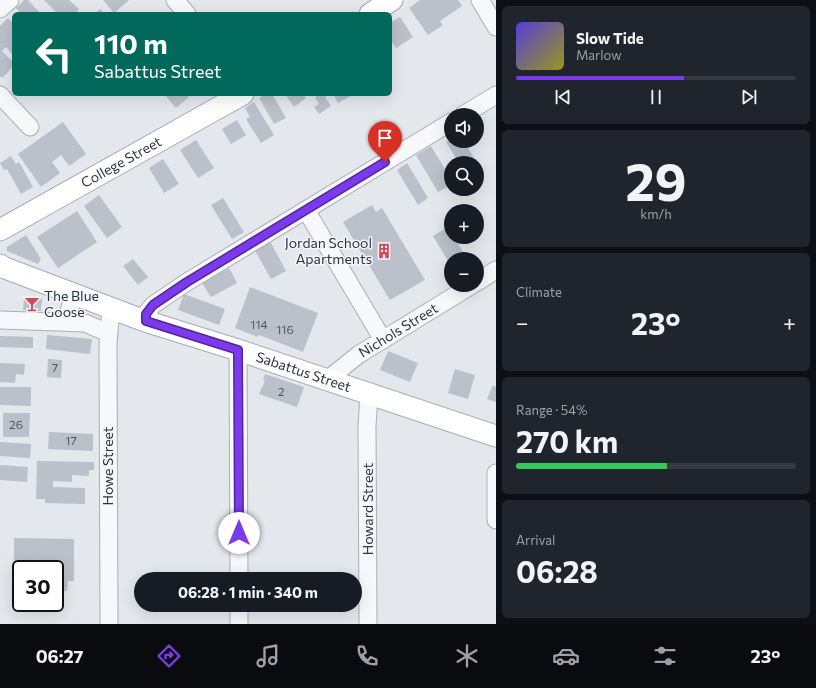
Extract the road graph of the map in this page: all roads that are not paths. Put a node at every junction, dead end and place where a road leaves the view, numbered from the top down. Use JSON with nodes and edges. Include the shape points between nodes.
{"nodes":[{"id":1,"x":10,"y":0,"type":"edge"},
{"id":2,"x":175,"y":0,"type":"edge"},
{"id":3,"x":392,"y":0,"type":"edge"},
{"id":4,"x":480,"y":0,"type":"edge"},
{"id":5,"x":0,"y":9,"type":"edge"},
{"id":6,"x":185,"y":12,"type":"edge"},
{"id":7,"x":373,"y":12,"type":"edge"},
{"id":8,"x":496,"y":28,"type":"edge"},
{"id":9,"x":0,"y":94,"type":"edge"},
{"id":10,"x":496,"y":95,"type":"edge"},
{"id":11,"x":239,"y":96,"type":"edge"},
{"id":12,"x":475,"y":108,"type":"edge"},
{"id":13,"x":444,"y":126,"type":"edge"},
{"id":14,"x":30,"y":127,"type":"dead end"},
{"id":15,"x":306,"y":210,"type":"junction"},
{"id":16,"x":0,"y":229,"type":"edge"},
{"id":17,"x":0,"y":264,"type":"edge"},
{"id":18,"x":496,"y":271,"type":"edge"},
{"id":19,"x":484,"y":278,"type":"edge"},
{"id":20,"x":461,"y":292,"type":"edge"},
{"id":21,"x":73,"y":294,"type":"junction"},
{"id":22,"x":111,"y":308,"type":"junction"},
{"id":23,"x":0,"y":320,"type":"edge"},
{"id":24,"x":67,"y":321,"type":"junction"},
{"id":25,"x":146,"y":321,"type":"junction"},
{"id":26,"x":108,"y":333,"type":"junction"},
{"id":27,"x":383,"y":340,"type":"junction"},
{"id":28,"x":238,"y":350,"type":"junction"},
{"id":29,"x":327,"y":380,"type":"junction"},
{"id":30,"x":369,"y":394,"type":"junction"},
{"id":31,"x":496,"y":436,"type":"edge"},
{"id":32,"x":496,"y":473,"type":"edge"},
{"id":33,"x":496,"y":520,"type":"edge"},
{"id":34,"x":239,"y":572,"type":"edge"},
{"id":35,"x":239,"y":612,"type":"edge"},
{"id":36,"x":109,"y":624,"type":"edge"},
{"id":37,"x":239,"y":624,"type":"edge"},
{"id":38,"x":368,"y":624,"type":"edge"}],
"edges":[{"from":1,"to":5,"type":"street"},
{"from":2,"to":6,"type":"street"},
{"from":3,"to":7,"type":"main road"},
{"from":4,"to":8,"type":"street"},
{"from":9,"to":14,"type":"street"},
{"from":10,"to":12,"type":"street"},
{"from":11,"to":16,"type":"main road","name":"College Street"},
{"from":13,"to":15,"type":"street"},
{"from":15,"to":25,"type":"street","via":[[158,301],[146,314]]},
{"from":15,"to":27,"type":"street"},
{"from":17,"to":21,"type":"main road","name":"Sabattus Street"},
{"from":18,"to":19,"type":"street"},
{"from":20,"to":27,"type":"street","name":"Nichols Street"},
{"from":21,"to":22,"type":"main road","name":"Sabattus Street"},
{"from":21,"to":24,"type":"street"},
{"from":22,"to":25,"type":"main road","name":"Sabattus Street"},
{"from":22,"to":26,"type":"street","name":"Howe Street"},
{"from":23,"to":24,"type":"street"},
{"from":24,"to":26,"type":"street","via":[[86,322]]},
{"from":25,"to":28,"type":"main road","name":"Sabattus Street"},
{"from":26,"to":36,"type":"street","name":"Howe Street"},
{"from":27,"to":29,"type":"street","name":"Nichols Street","via":[[358,355]]},
{"from":28,"to":29,"type":"main road","name":"Sabattus Street"},
{"from":28,"to":34,"type":"street"},
{"from":29,"to":30,"type":"main road","name":"Sabattus Street"},
{"from":30,"to":31,"type":"main road","name":"Sabattus Street"},
{"from":30,"to":38,"type":"street","name":"Howard Street"},
{"from":32,"to":33,"type":"street"},
{"from":35,"to":37,"type":"street"}]}
